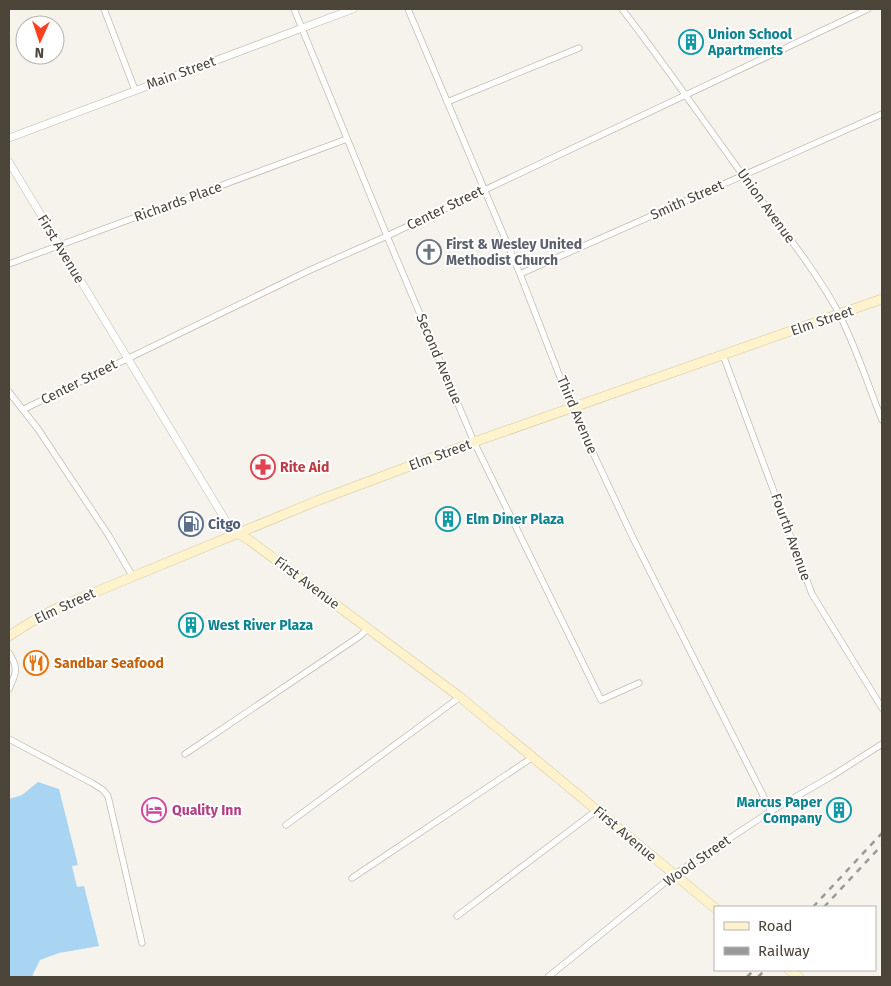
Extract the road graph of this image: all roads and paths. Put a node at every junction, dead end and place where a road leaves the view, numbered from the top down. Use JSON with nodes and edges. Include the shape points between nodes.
{"nodes":[{"id":1,"x":104,"y":9,"type":"edge"},
{"id":2,"x":294,"y":9,"type":"edge"},
{"id":3,"x":353,"y":9,"type":"edge"},
{"id":4,"x":408,"y":9,"type":"edge"},
{"id":5,"x":622,"y":9,"type":"edge"},
{"id":6,"x":868,"y":9,"type":"edge"},
{"id":7,"x":303,"y":28,"type":"junction"},
{"id":8,"x":579,"y":48,"type":"dead end"},
{"id":9,"x":135,"y":90,"type":"junction"},
{"id":10,"x":686,"y":95,"type":"junction"},
{"id":11,"x":448,"y":102,"type":"junction"},
{"id":12,"x":882,"y":114,"type":"edge"},
{"id":13,"x":9,"y":138,"type":"edge"},
{"id":14,"x":348,"y":139,"type":"junction"},
{"id":15,"x":9,"y":162,"type":"edge"},
{"id":16,"x":742,"y":175,"type":"junction"},
{"id":17,"x":483,"y":189,"type":"junction"},
{"id":18,"x":387,"y":236,"type":"junction"},
{"id":19,"x":59,"y":246,"type":"junction"},
{"id":20,"x":9,"y":264,"type":"edge"},
{"id":21,"x":520,"y":274,"type":"junction"},
{"id":22,"x":882,"y":299,"type":"edge"},
{"id":23,"x":839,"y":315,"type":"junction"},
{"id":24,"x":723,"y":355,"type":"junction"},
{"id":25,"x":127,"y":358,"type":"junction"},
{"id":26,"x":9,"y":392,"type":"edge"},
{"id":27,"x":572,"y":408,"type":"junction"},
{"id":28,"x":24,"y":410,"type":"junction"},
{"id":29,"x":882,"y":420,"type":"edge"},
{"id":30,"x":474,"y":442,"type":"junction"},
{"id":31,"x":237,"y":532,"type":"junction"},
{"id":32,"x":133,"y":576,"type":"junction"},
{"id":33,"x":367,"y":629,"type":"junction"},
{"id":34,"x":9,"y":636,"type":"edge"},
{"id":35,"x":9,"y":653,"type":"edge"},
{"id":36,"x":639,"y":684,"type":"dead end"},
{"id":37,"x":9,"y":689,"type":"edge"},
{"id":38,"x":460,"y":697,"type":"junction"},
{"id":39,"x":882,"y":708,"type":"edge"},
{"id":40,"x":9,"y":739,"type":"edge"},
{"id":41,"x":882,"y":744,"type":"edge"},
{"id":42,"x":185,"y":754,"type":"dead end"},
{"id":43,"x":533,"y":757,"type":"junction"},
{"id":44,"x":597,"y":810,"type":"junction"},
{"id":45,"x":771,"y":811,"type":"junction"},
{"id":46,"x":286,"y":825,"type":"dead end"},
{"id":47,"x":674,"y":875,"type":"junction"},
{"id":48,"x":352,"y":878,"type":"dead end"},
{"id":49,"x":714,"y":907,"type":"edge"},
{"id":50,"x":457,"y":916,"type":"dead end"},
{"id":51,"x":142,"y":943,"type":"dead end"},
{"id":52,"x":548,"y":977,"type":"edge"}],
"edges":[{"from":1,"to":9,"type":"street"},
{"from":2,"to":7,"type":"street","name":"Second Avenue"},
{"from":3,"to":7,"type":"street","name":"Main Street"},
{"from":4,"to":11,"type":"street","name":"Third Avenue"},
{"from":5,"to":10,"type":"street","name":"Union Avenue"},
{"from":6,"to":10,"type":"street","name":"Center Street"},
{"from":7,"to":9,"type":"street","name":"Main Street"},
{"from":7,"to":14,"type":"street","name":"Second Avenue"},
{"from":8,"to":11,"type":"street"},
{"from":9,"to":13,"type":"street","name":"Main Street"},
{"from":10,"to":16,"type":"street","name":"Union Avenue"},
{"from":10,"to":17,"type":"street","name":"Center Street"},
{"from":11,"to":17,"type":"street","name":"Third Avenue"},
{"from":12,"to":16,"type":"street","name":"Smith Street"},
{"from":14,"to":18,"type":"street","name":"Second Avenue"},
{"from":14,"to":19,"type":"street","name":"Richards Place"},
{"from":15,"to":19,"type":"street","name":"First Avenue"},
{"from":16,"to":21,"type":"street","name":"Smith Street"},
{"from":16,"to":23,"type":"street","name":"Union Avenue","via":[[803,257]]},
{"from":17,"to":18,"type":"street","name":"Center Street"},
{"from":17,"to":21,"type":"street","name":"Third Avenue"},
{"from":18,"to":25,"type":"street","name":"Center Street"},
{"from":18,"to":30,"type":"street","name":"Second Avenue"},
{"from":19,"to":20,"type":"street","name":"Richards Place"},
{"from":19,"to":25,"type":"street","name":"First Avenue"},
{"from":21,"to":27,"type":"street","name":"Third Avenue"},
{"from":22,"to":23,"type":"main road","name":"Elm Street"},
{"from":23,"to":24,"type":"main road","name":"Elm Street"},
{"from":23,"to":29,"type":"street","name":"Union Avenue"},
{"from":24,"to":27,"type":"main road","name":"Elm Street"},
{"from":24,"to":39,"type":"street","name":"Fourth Avenue","via":[[812,594]]},
{"from":25,"to":28,"type":"street","name":"Center Street"},
{"from":25,"to":31,"type":"street","name":"First Avenue","via":[[230,526]]},
{"from":26,"to":28,"type":"street"},
{"from":27,"to":30,"type":"main road","name":"Elm Street"},
{"from":27,"to":45,"type":"street","name":"Third Avenue","via":[[632,536]]},
{"from":28,"to":32,"type":"street"},
{"from":30,"to":31,"type":"main road","name":"Elm Street"},
{"from":30,"to":36,"type":"street","name":"Second Avenue","via":[[601,700]]},
{"from":31,"to":32,"type":"main road","name":"Elm Street"},
{"from":31,"to":33,"type":"main road","name":"First Avenue"},
{"from":32,"to":34,"type":"main road","name":"Elm Street","via":[[59,607]]},
{"from":33,"to":38,"type":"main road","name":"First Avenue"},
{"from":33,"to":42,"type":"street"},
{"from":35,"to":37,"type":"street","via":[[16,668]]},
{"from":38,"to":43,"type":"main road","name":"First Avenue"},
{"from":38,"to":46,"type":"street"},
{"from":40,"to":51,"type":"street","via":[[92,783],[108,796]]},
{"from":41,"to":45,"type":"street","name":"Wood Street"},
{"from":43,"to":44,"type":"main road","name":"First Avenue"},
{"from":43,"to":48,"type":"street"},
{"from":44,"to":47,"type":"main road","name":"First Avenue"},
{"from":44,"to":50,"type":"street"},
{"from":45,"to":47,"type":"street","name":"Wood Street"},
{"from":47,"to":49,"type":"main road","name":"First Avenue"},
{"from":47,"to":52,"type":"street","name":"Wood Street"}]}
